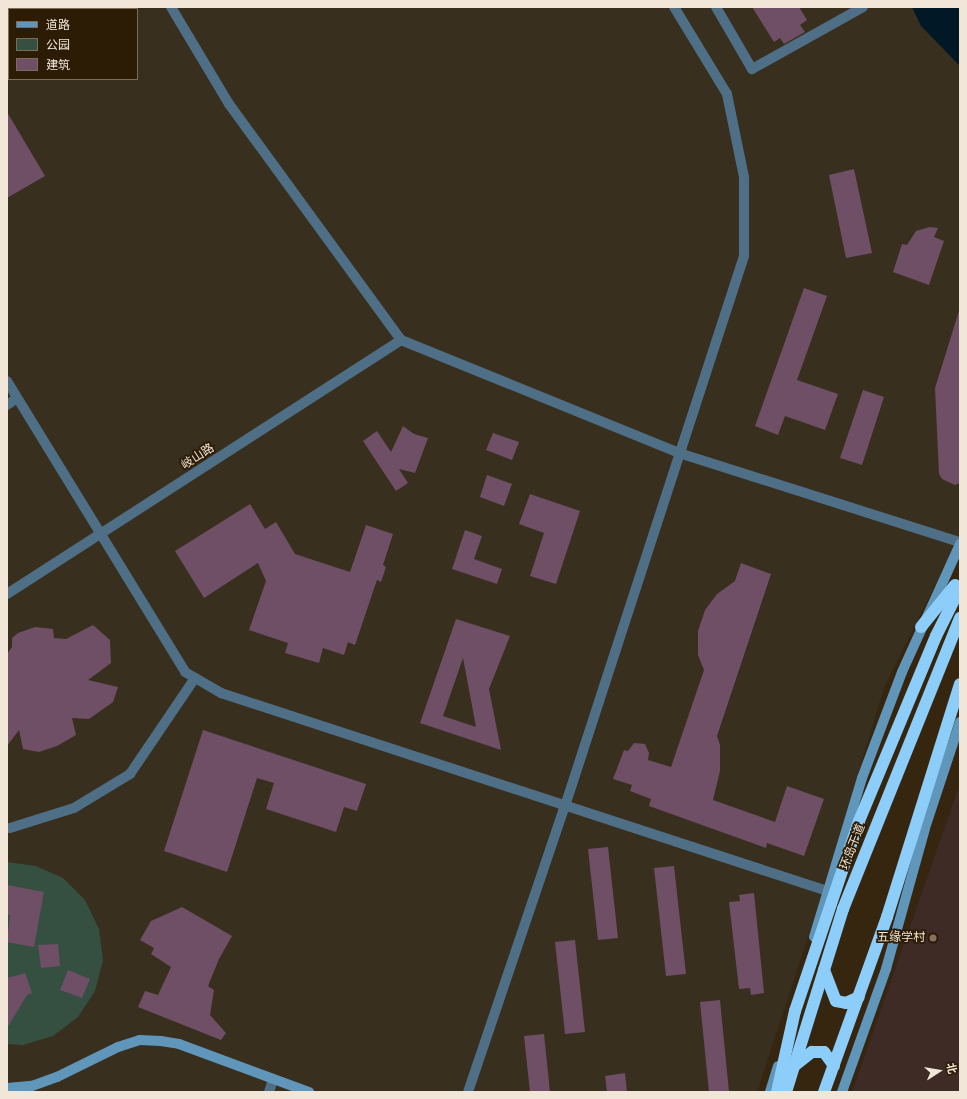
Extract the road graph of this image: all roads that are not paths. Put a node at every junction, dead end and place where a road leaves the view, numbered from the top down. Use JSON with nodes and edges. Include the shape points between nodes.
{"nodes":[{"id":1,"x":171,"y":7,"type":"edge"},
{"id":2,"x":674,"y":7,"type":"edge"},
{"id":3,"x":716,"y":7,"type":"edge"},
{"id":4,"x":863,"y":7,"type":"edge"},
{"id":5,"x":401,"y":340,"type":"junction"},
{"id":6,"x":7,"y":381,"type":"edge"},
{"id":7,"x":17,"y":398,"type":"junction"},
{"id":8,"x":7,"y":405,"type":"edge"},
{"id":9,"x":679,"y":453,"type":"junction"},
{"id":10,"x":100,"y":536,"type":"junction"},
{"id":11,"x":960,"y":543,"type":"edge"},
{"id":12,"x":960,"y":580,"type":"edge"},
{"id":13,"x":960,"y":588,"type":"edge"},
{"id":14,"x":7,"y":594,"type":"edge"},
{"id":15,"x":960,"y":618,"type":"edge"},
{"id":16,"x":922,"y":627,"type":"junction"},
{"id":17,"x":195,"y":678,"type":"junction"},
{"id":18,"x":960,"y":684,"type":"edge"},
{"id":19,"x":960,"y":722,"type":"edge"},
{"id":20,"x":565,"y":806,"type":"junction"},
{"id":21,"x":8,"y":828,"type":"edge"},
{"id":22,"x":827,"y":891,"type":"junction"},
{"id":23,"x":824,"y":970,"type":"junction"},
{"id":24,"x":858,"y":997,"type":"junction"},
{"id":25,"x":794,"y":1011,"type":"junction"},
{"id":26,"x":794,"y":1066,"type":"junction"},
{"id":27,"x":834,"y":1066,"type":"junction"},
{"id":28,"x":273,"y":1080,"type":"junction"},
{"id":29,"x":32,"y":1086,"type":"junction"},
{"id":30,"x":7,"y":1088,"type":"edge"},
{"id":31,"x":20,"y":1092,"type":"edge"},
{"id":32,"x":269,"y":1092,"type":"edge"},
{"id":33,"x":309,"y":1092,"type":"edge"},
{"id":34,"x":468,"y":1092,"type":"edge"},
{"id":35,"x":770,"y":1092,"type":"edge"},
{"id":36,"x":777,"y":1092,"type":"edge"},
{"id":37,"x":786,"y":1092,"type":"edge"},
{"id":38,"x":824,"y":1092,"type":"edge"},
{"id":39,"x":842,"y":1092,"type":"edge"}],
"edges":[{"from":1,"to":5,"type":"street","via":[[229,104]]},
{"from":2,"to":9,"type":"street","via":[[727,94],[744,177],[744,256]]},
{"from":3,"to":4,"type":"street","via":[[752,69]]},
{"from":5,"to":9,"type":"street"},
{"from":5,"to":10,"type":"street","name":"岐山路"},
{"from":6,"to":7,"type":"street"},
{"from":7,"to":8,"type":"street"},
{"from":7,"to":10,"type":"street"},
{"from":9,"to":11,"type":"street"},
{"from":9,"to":20,"type":"street"},
{"from":10,"to":14,"type":"street","name":"岐山路"},
{"from":10,"to":17,"type":"street","via":[[185,672]]},
{"from":11,"to":16,"type":"main road"},
{"from":12,"to":16,"type":"highway"},
{"from":13,"to":25,"type":"highway","via":[[936,636],[859,821]]},
{"from":15,"to":23,"type":"highway","name":"环岛干道","via":[[843,909]]},
{"from":16,"to":22,"type":"main road","via":[[862,778]]},
{"from":17,"to":20,"type":"street","via":[[221,693]]},
{"from":17,"to":21,"type":"street","via":[[130,774],[74,808]]},
{"from":18,"to":24,"type":"highway","via":[[887,918]]},
{"from":19,"to":39,"type":"main road","via":[[925,828],[886,969]]},
{"from":20,"to":22,"type":"street"},
{"from":20,"to":34,"type":"street"},
{"from":22,"to":25,"type":"main road"},
{"from":23,"to":24,"type":"highway","via":[[836,1001],[846,1003]]},
{"from":23,"to":26,"type":"highway","name":"环岛干道"},
{"from":24,"to":27,"type":"highway"},
{"from":25,"to":35,"type":"main road"},
{"from":25,"to":36,"type":"highway"},
{"from":26,"to":27,"type":"highway","via":[[812,1052],[824,1052]]},
{"from":26,"to":37,"type":"highway","name":"环岛干道"},
{"from":27,"to":38,"type":"highway"},
{"from":28,"to":29,"type":"main road","via":[[179,1044],[140,1040],[118,1047],[57,1077]]},
{"from":28,"to":32,"type":"street"},
{"from":28,"to":33,"type":"main road"},
{"from":29,"to":30,"type":"main road"},
{"from":29,"to":31,"type":"main road"}]}
